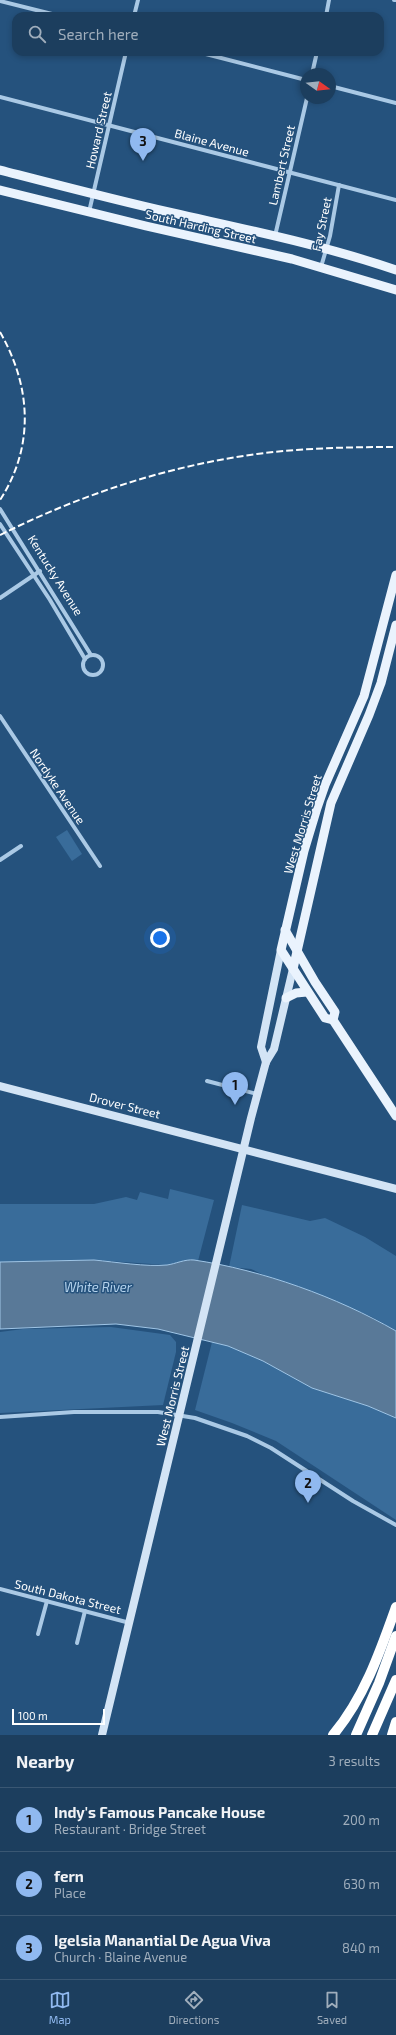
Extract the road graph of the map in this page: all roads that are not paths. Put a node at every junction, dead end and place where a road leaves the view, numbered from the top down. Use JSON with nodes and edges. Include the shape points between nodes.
{"nodes":[{"id":1,"x":138,"y":0,"type":"edge"},
{"id":2,"x":329,"y":0,"type":"edge"},
{"id":3,"x":0,"y":1,"type":"edge"},
{"id":4,"x":44,"y":12,"type":"edge"},
{"id":5,"x":135,"y":12,"type":"edge"},
{"id":6,"x":327,"y":12,"type":"edge"},
{"id":7,"x":125,"y":56,"type":"edge"},
{"id":8,"x":213,"y":56,"type":"edge"},
{"id":9,"x":316,"y":56,"type":"edge"},
{"id":10,"x":313,"y":68,"type":"edge"},
{"id":11,"x":300,"y":78,"type":"edge"},
{"id":12,"x":336,"y":88,"type":"edge"},
{"id":13,"x":0,"y":97,"type":"edge"},
{"id":14,"x":396,"y":103,"type":"edge"},
{"id":15,"x":306,"y":104,"type":"edge"},
{"id":16,"x":109,"y":125,"type":"junction"},
{"id":17,"x":0,"y":170,"type":"edge"},
{"id":18,"x":290,"y":172,"type":"junction"},
{"id":19,"x":339,"y":185,"type":"junction"},
{"id":20,"x":0,"y":190,"type":"edge"},
{"id":21,"x":94,"y":194,"type":"junction"},
{"id":22,"x":396,"y":200,"type":"edge"},
{"id":23,"x":89,"y":213,"type":"junction"},
{"id":24,"x":275,"y":236,"type":"junction"},
{"id":25,"x":326,"y":249,"type":"junction"},
{"id":26,"x":321,"y":267,"type":"junction"},
{"id":27,"x":396,"y":270,"type":"edge"},
{"id":28,"x":396,"y":290,"type":"edge"},
{"id":29,"x":0,"y":509,"type":"edge"},
{"id":30,"x":0,"y":524,"type":"edge"},
{"id":31,"x":40,"y":571,"type":"junction"},
{"id":32,"x":34,"y":575,"type":"junction"},
{"id":33,"x":396,"y":575,"type":"edge"},
{"id":34,"x":0,"y":598,"type":"edge"},
{"id":35,"x":383,"y":629,"type":"junction"},
{"id":36,"x":395,"y":629,"type":"edge"},
{"id":37,"x":91,"y":655,"type":"junction"},
{"id":38,"x":85,"y":659,"type":"junction"},
{"id":39,"x":363,"y":698,"type":"junction"},
{"id":40,"x":0,"y":716,"type":"edge"},
{"id":41,"x":352,"y":754,"type":"junction"},
{"id":42,"x":335,"y":761,"type":"junction"},
{"id":43,"x":325,"y":828,"type":"junction"},
{"id":44,"x":21,"y":846,"type":"dead end"},
{"id":45,"x":0,"y":860,"type":"edge"},
{"id":46,"x":100,"y":866,"type":"dead end"},
{"id":47,"x":285,"y":930,"type":"junction"},
{"id":48,"x":281,"y":950,"type":"junction"},
{"id":49,"x":297,"y":951,"type":"junction"},
{"id":50,"x":292,"y":969,"type":"junction"},
{"id":51,"x":307,"y":992,"type":"junction"},
{"id":52,"x":286,"y":998,"type":"junction"},
{"id":53,"x":333,"y":1020,"type":"junction"},
{"id":54,"x":266,"y":1062,"type":"junction"},
{"id":55,"x":207,"y":1080,"type":"dead end"},
{"id":56,"x":0,"y":1086,"type":"edge"},
{"id":57,"x":258,"y":1094,"type":"junction"},
{"id":58,"x":396,"y":1116,"type":"edge"},
{"id":59,"x":244,"y":1149,"type":"junction"},
{"id":60,"x":396,"y":1189,"type":"edge"},
{"id":61,"x":180,"y":1415,"type":"junction"},
{"id":62,"x":0,"y":1417,"type":"edge"},
{"id":63,"x":396,"y":1525,"type":"edge"},
{"id":64,"x":0,"y":1589,"type":"edge"},
{"id":65,"x":46,"y":1601,"type":"junction"},
{"id":66,"x":396,"y":1607,"type":"edge"},
{"id":67,"x":85,"y":1611,"type":"junction"},
{"id":68,"x":130,"y":1623,"type":"junction"},
{"id":69,"x":38,"y":1634,"type":"dead end"},
{"id":70,"x":396,"y":1636,"type":"edge"},
{"id":71,"x":77,"y":1643,"type":"dead end"},
{"id":72,"x":396,"y":1680,"type":"edge"},
{"id":73,"x":396,"y":1723,"type":"edge"},
{"id":74,"x":102,"y":1735,"type":"edge"},
{"id":75,"x":333,"y":1735,"type":"edge"},
{"id":76,"x":356,"y":1735,"type":"edge"},
{"id":77,"x":372,"y":1735,"type":"edge"},
{"id":78,"x":392,"y":1735,"type":"edge"}],
"edges":[{"from":1,"to":5,"type":"street"},
{"from":2,"to":6,"type":"street"},
{"from":3,"to":4,"type":"street"},
{"from":7,"to":16,"type":"street","name":"Howard Street"},
{"from":8,"to":11,"type":"street"},
{"from":9,"to":10,"type":"street"},
{"from":12,"to":14,"type":"street"},
{"from":13,"to":16,"type":"street","name":"Blaine Avenue"},
{"from":15,"to":18,"type":"street","name":"Lambert Street"},
{"from":16,"to":18,"type":"street","name":"Blaine Avenue"},
{"from":16,"to":21,"type":"street","name":"Howard Street"},
{"from":17,"to":21,"type":"main road","name":"South Harding Street"},
{"from":18,"to":19,"type":"street","name":"Blaine Avenue"},
{"from":18,"to":24,"type":"street","name":"Lambert Street"},
{"from":19,"to":22,"type":"street","name":"Blaine Avenue"},
{"from":19,"to":25,"type":"street","name":"Fay Street"},
{"from":20,"to":23,"type":"main road","name":"South Harding Street"},
{"from":21,"to":23,"type":"street","name":"Howard Street"},
{"from":21,"to":24,"type":"main road","name":"South Harding Street"},
{"from":23,"to":26,"type":"main road","name":"South Harding Street"},
{"from":24,"to":25,"type":"main road","name":"South Harding Street"},
{"from":25,"to":26,"type":"street","name":"Fay Street"},
{"from":25,"to":27,"type":"main road","name":"South Harding Street"},
{"from":26,"to":28,"type":"main road","name":"South Harding Street"},
{"from":29,"to":31,"type":"street","name":"Kentucky Avenue"},
{"from":30,"to":32,"type":"street"},
{"from":31,"to":32,"type":"street"},
{"from":31,"to":37,"type":"street","name":"Kentucky Avenue"},
{"from":32,"to":34,"type":"street"},
{"from":32,"to":38,"type":"street"},
{"from":33,"to":35,"type":"main road","name":"West Morris Street"},
{"from":35,"to":36,"type":"street"},
{"from":35,"to":39,"type":"main road","name":"West Morris Street"},
{"from":36,"to":41,"type":"main road","name":"West Morris Street","via":[[381,683]]},
{"from":37,"to":38,"type":"street"},
{"from":37,"to":38,"type":"street","via":[[103,660],[104,667],[100,673],[91,676],[85,672]]},
{"from":39,"to":41,"type":"main road","via":[[363,715],[350,746]]},
{"from":39,"to":42,"type":"main road","name":"West Morris Street"},
{"from":40,"to":46,"type":"street","name":"Nordyke Avenue"},
{"from":41,"to":43,"type":"main road","name":"West Morris Street","via":[[335,792]]},
{"from":42,"to":43,"type":"main road","via":[[338,773],[324,810]]},
{"from":42,"to":47,"type":"main road","name":"West Morris Street","via":[[314,819]]},
{"from":43,"to":49,"type":"main road","name":"West Morris Street"},
{"from":44,"to":45,"type":"street"},
{"from":47,"to":48,"type":"main road","name":"West Morris Street"},
{"from":47,"to":49,"type":"main road"},
{"from":48,"to":50,"type":"main road"},
{"from":48,"to":54,"type":"main road","name":"West Morris Street","via":[[261,1048]]},
{"from":49,"to":50,"type":"main road","name":"West Morris Street"},
{"from":49,"to":53,"type":"main road","via":[[335,1012]]},
{"from":50,"to":51,"type":"main road"},
{"from":50,"to":52,"type":"main road","name":"West Morris Street"},
{"from":51,"to":52,"type":"main road","via":[[296,993]]},
{"from":51,"to":53,"type":"main road","via":[[325,1018]]},
{"from":52,"to":54,"type":"main road","name":"West Morris Street","via":[[274,1049]]},
{"from":53,"to":58,"type":"main road"},
{"from":54,"to":57,"type":"main road","name":"West Morris Street"},
{"from":55,"to":57,"type":"street"},
{"from":56,"to":59,"type":"main road","name":"Drover Street"},
{"from":57,"to":59,"type":"main road","name":"West Morris Street"},
{"from":59,"to":60,"type":"main road","name":"Drover Street"},
{"from":59,"to":61,"type":"main road","name":"West Morris Street"},
{"from":61,"to":62,"type":"street","via":[[158,1412],[74,1412]]},
{"from":61,"to":63,"type":"street","via":[[247,1436],[271,1448],[353,1501]]},
{"from":61,"to":68,"type":"main road","name":"West Morris Street"},
{"from":64,"to":65,"type":"street","name":"South Dakota Street"},
{"from":65,"to":67,"type":"street","name":"South Dakota Street"},
{"from":65,"to":69,"type":"street"},
{"from":66,"to":75,"type":"highway","via":[[371,1672],[349,1715]]},
{"from":67,"to":68,"type":"street","name":"South Dakota Street"},
{"from":67,"to":71,"type":"street"},
{"from":68,"to":74,"type":"main road","name":"West Morris Street"},
{"from":70,"to":76,"type":"highway"},
{"from":72,"to":77,"type":"highway"},
{"from":73,"to":78,"type":"highway"}]}
